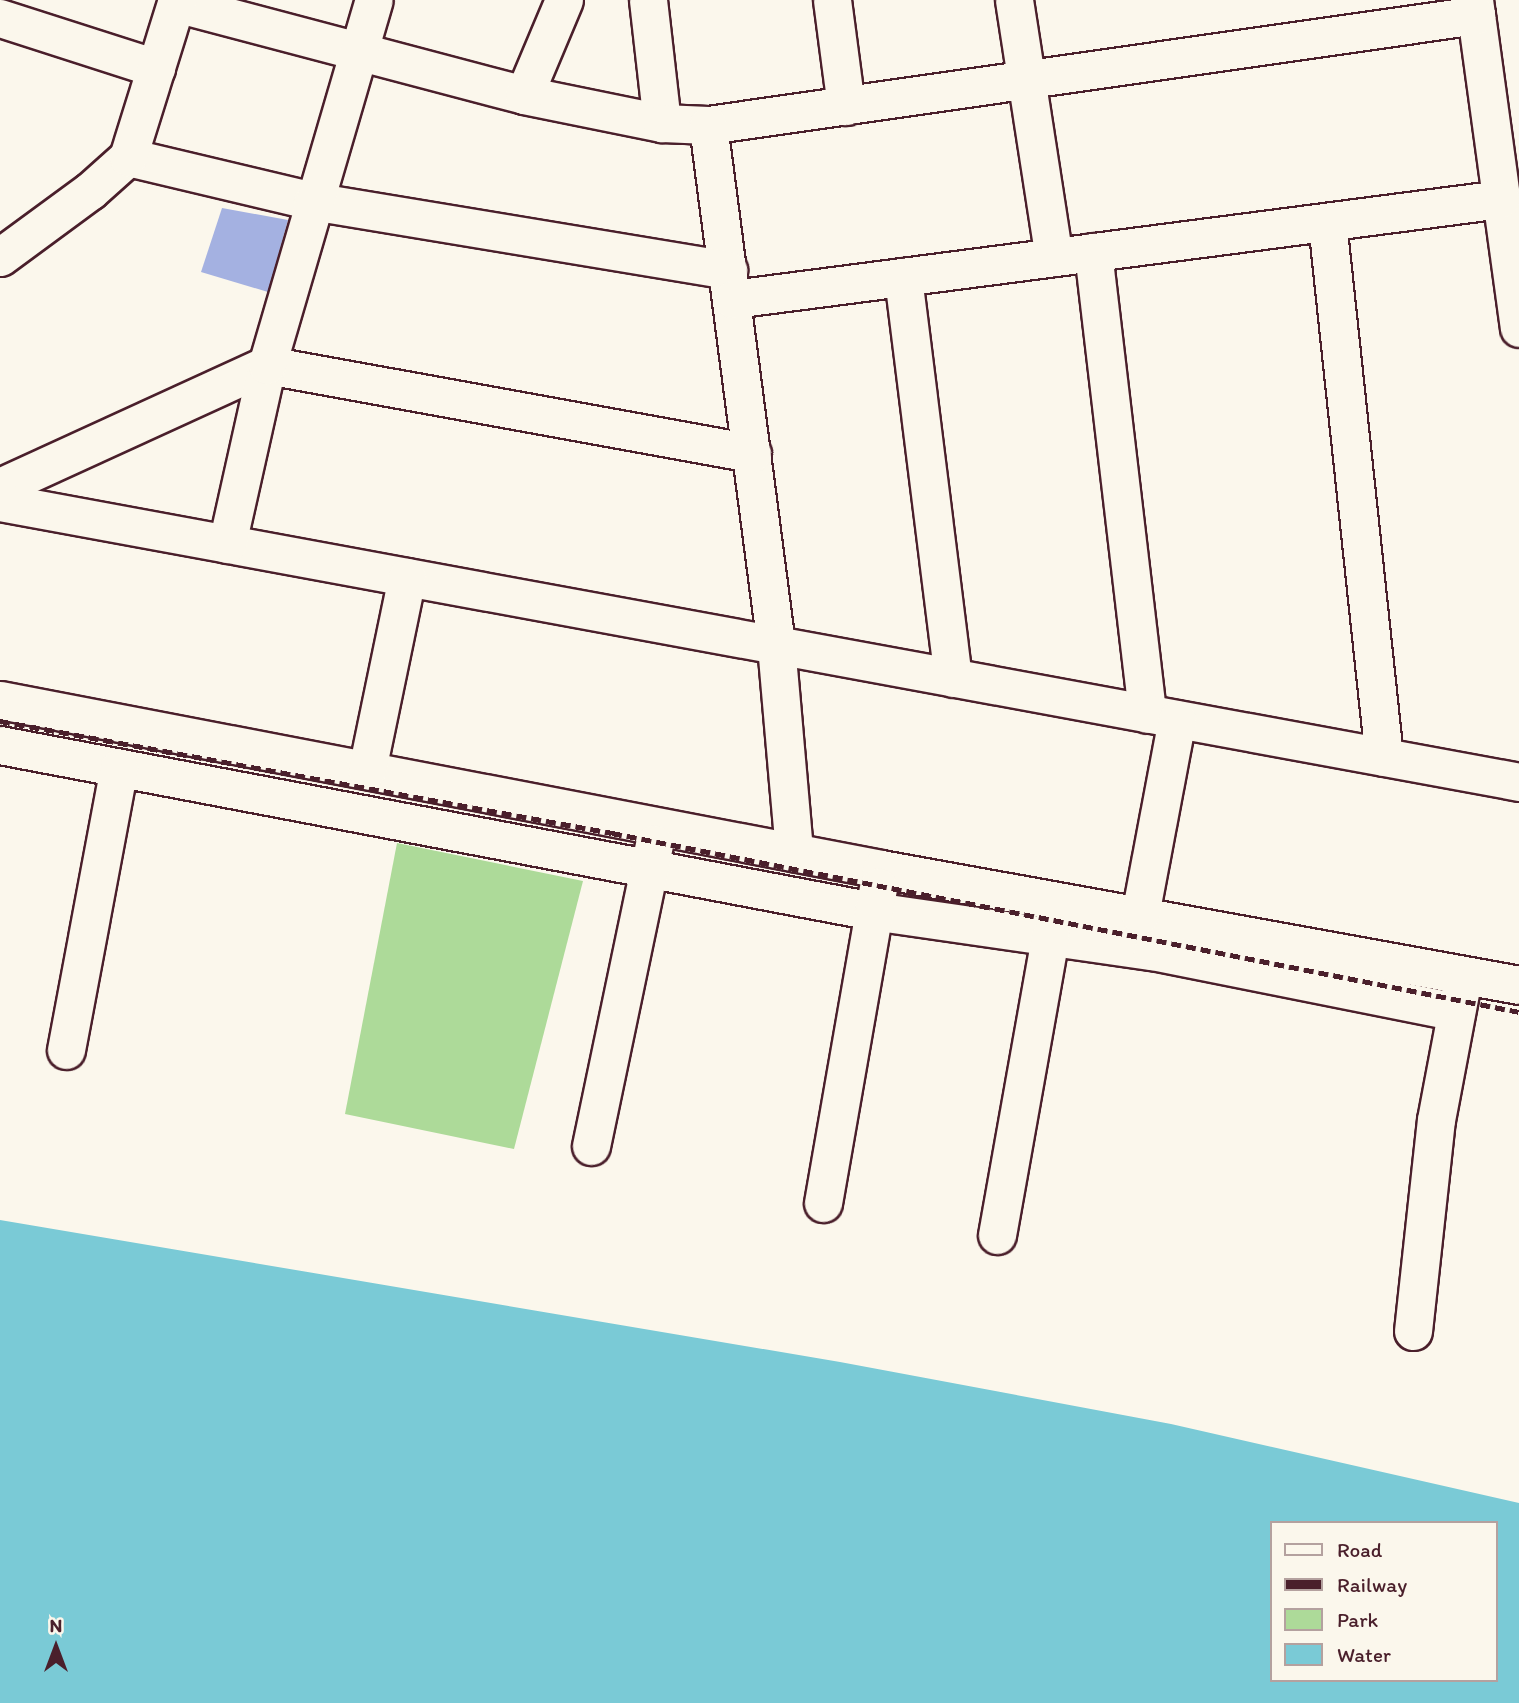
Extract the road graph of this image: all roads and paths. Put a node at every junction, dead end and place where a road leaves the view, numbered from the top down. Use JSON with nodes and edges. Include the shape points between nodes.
{"nodes":[{"id":1,"x":374,"y":0,"type":"edge"},
{"id":2,"x":564,"y":0,"type":"edge"},
{"id":3,"x":648,"y":0,"type":"edge"},
{"id":4,"x":832,"y":0,"type":"edge"},
{"id":5,"x":1014,"y":0,"type":"edge"},
{"id":6,"x":177,"y":1,"type":"edge"},
{"id":7,"x":1475,"y":8,"type":"edge"},
{"id":8,"x":0,"y":18,"type":"edge"},
{"id":9,"x":358,"y":51,"type":"junction"},
{"id":10,"x":156,"y":68,"type":"junction"},
{"id":11,"x":1026,"y":79,"type":"junction"},
{"id":12,"x":523,"y":95,"type":"junction"},
{"id":13,"x":846,"y":106,"type":"junction"},
{"id":14,"x":662,"y":123,"type":"junction"},
{"id":15,"x":708,"y":125,"type":"junction"},
{"id":16,"x":128,"y":157,"type":"junction"},
{"id":17,"x":1501,"y":199,"type":"junction"},
{"id":18,"x":312,"y":201,"type":"junction"},
{"id":19,"x":1327,"y":222,"type":"junction"},
{"id":20,"x":1093,"y":252,"type":"junction"},
{"id":21,"x":0,"y":257,"type":"edge"},
{"id":22,"x":1054,"y":257,"type":"junction"},
{"id":23,"x":903,"y":277,"type":"junction"},
{"id":24,"x":731,"y":285,"type":"junction"},
{"id":25,"x":1519,"y":328,"type":"edge"},
{"id":26,"x":267,"y":365,"type":"junction"},
{"id":27,"x":752,"y":453,"type":"junction"},
{"id":28,"x":0,"y":487,"type":"edge"},
{"id":29,"x":0,"y":502,"type":"edge"},
{"id":30,"x":227,"y":544,"type":"junction"},
{"id":31,"x":407,"y":577,"type":"junction"},
{"id":32,"x":776,"y":645,"type":"junction"},
{"id":33,"x":953,"y":678,"type":"junction"},
{"id":34,"x":0,"y":700,"type":"edge"},
{"id":35,"x":1162,"y":716,"type":"junction"},
{"id":36,"x":0,"y":745,"type":"edge"},
{"id":37,"x":1384,"y":757,"type":"junction"},
{"id":38,"x":119,"y":768,"type":"junction"},
{"id":39,"x":367,"y":770,"type":"junction"},
{"id":40,"x":1519,"y":782,"type":"edge"},
{"id":41,"x":659,"y":826,"type":"junction"},
{"id":42,"x":794,"y":852,"type":"junction"},
{"id":43,"x":650,"y":868,"type":"junction"},
{"id":44,"x":881,"y":869,"type":"junction"},
{"id":45,"x":873,"y":911,"type":"junction"},
{"id":46,"x":1140,"y":915,"type":"junction"},
{"id":47,"x":1050,"y":936,"type":"junction"},
{"id":48,"x":1464,"y":973,"type":"junction"},
{"id":49,"x":1519,"y":985,"type":"edge"},
{"id":50,"x":1456,"y":1012,"type":"junction"},
{"id":51,"x":66,"y":1050,"type":"dead end"},
{"id":52,"x":591,"y":1146,"type":"dead end"},
{"id":53,"x":823,"y":1203,"type":"dead end"},
{"id":54,"x":997,"y":1235,"type":"dead end"},
{"id":55,"x":1413,"y":1331,"type":"dead end"}],
"edges":[{"from":1,"to":9,"type":"street"},
{"from":2,"to":12,"type":"street"},
{"from":3,"to":14,"type":"street"},
{"from":4,"to":13,"type":"street"},
{"from":5,"to":11,"type":"street"},
{"from":6,"to":9,"type":"street"},
{"from":6,"to":10,"type":"street"},
{"from":7,"to":11,"type":"street"},
{"from":7,"to":17,"type":"street"},
{"from":8,"to":10,"type":"street"},
{"from":9,"to":12,"type":"street"},
{"from":9,"to":18,"type":"street"},
{"from":10,"to":16,"type":"street"},
{"from":11,"to":13,"type":"street"},
{"from":11,"to":22,"type":"street"},
{"from":12,"to":14,"type":"street"},
{"from":13,"to":15,"type":"street"},
{"from":14,"to":15,"type":"street"},
{"from":15,"to":24,"type":"street"},
{"from":16,"to":18,"type":"street"},
{"from":16,"to":21,"type":"street"},
{"from":17,"to":19,"type":"street"},
{"from":17,"to":25,"type":"street"},
{"from":18,"to":24,"type":"street"},
{"from":18,"to":26,"type":"street"},
{"from":19,"to":20,"type":"street"},
{"from":19,"to":37,"type":"street"},
{"from":20,"to":22,"type":"street"},
{"from":20,"to":35,"type":"street"},
{"from":22,"to":23,"type":"street"},
{"from":23,"to":24,"type":"street"},
{"from":23,"to":33,"type":"street"},
{"from":24,"to":27,"type":"street"},
{"from":26,"to":27,"type":"street"},
{"from":26,"to":28,"type":"street"},
{"from":26,"to":30,"type":"street"},
{"from":27,"to":32,"type":"street"},
{"from":29,"to":30,"type":"street"},
{"from":30,"to":31,"type":"street"},
{"from":31,"to":32,"type":"street"},
{"from":31,"to":39,"type":"street"},
{"from":32,"to":33,"type":"street"},
{"from":32,"to":42,"type":"street"},
{"from":33,"to":35,"type":"street"},
{"from":34,"to":39,"type":"street"},
{"from":35,"to":37,"type":"street"},
{"from":35,"to":46,"type":"street"},
{"from":36,"to":38,"type":"street"},
{"from":37,"to":40,"type":"street"},
{"from":38,"to":43,"type":"street"},
{"from":38,"to":51,"type":"street"},
{"from":39,"to":41,"type":"street"},
{"from":41,"to":42,"type":"street"},
{"from":41,"to":43,"type":"street"},
{"from":42,"to":44,"type":"street"},
{"from":43,"to":45,"type":"street"},
{"from":43,"to":52,"type":"street"},
{"from":44,"to":45,"type":"street"},
{"from":44,"to":46,"type":"street"},
{"from":45,"to":47,"type":"street"},
{"from":45,"to":53,"type":"street"},
{"from":46,"to":48,"type":"street"},
{"from":47,"to":50,"type":"street","via":[[1152,951]]},
{"from":47,"to":54,"type":"street"},
{"from":48,"to":49,"type":"street"},
{"from":48,"to":50,"type":"street"},
{"from":50,"to":55,"type":"street","via":[[1436,1120]]}]}
